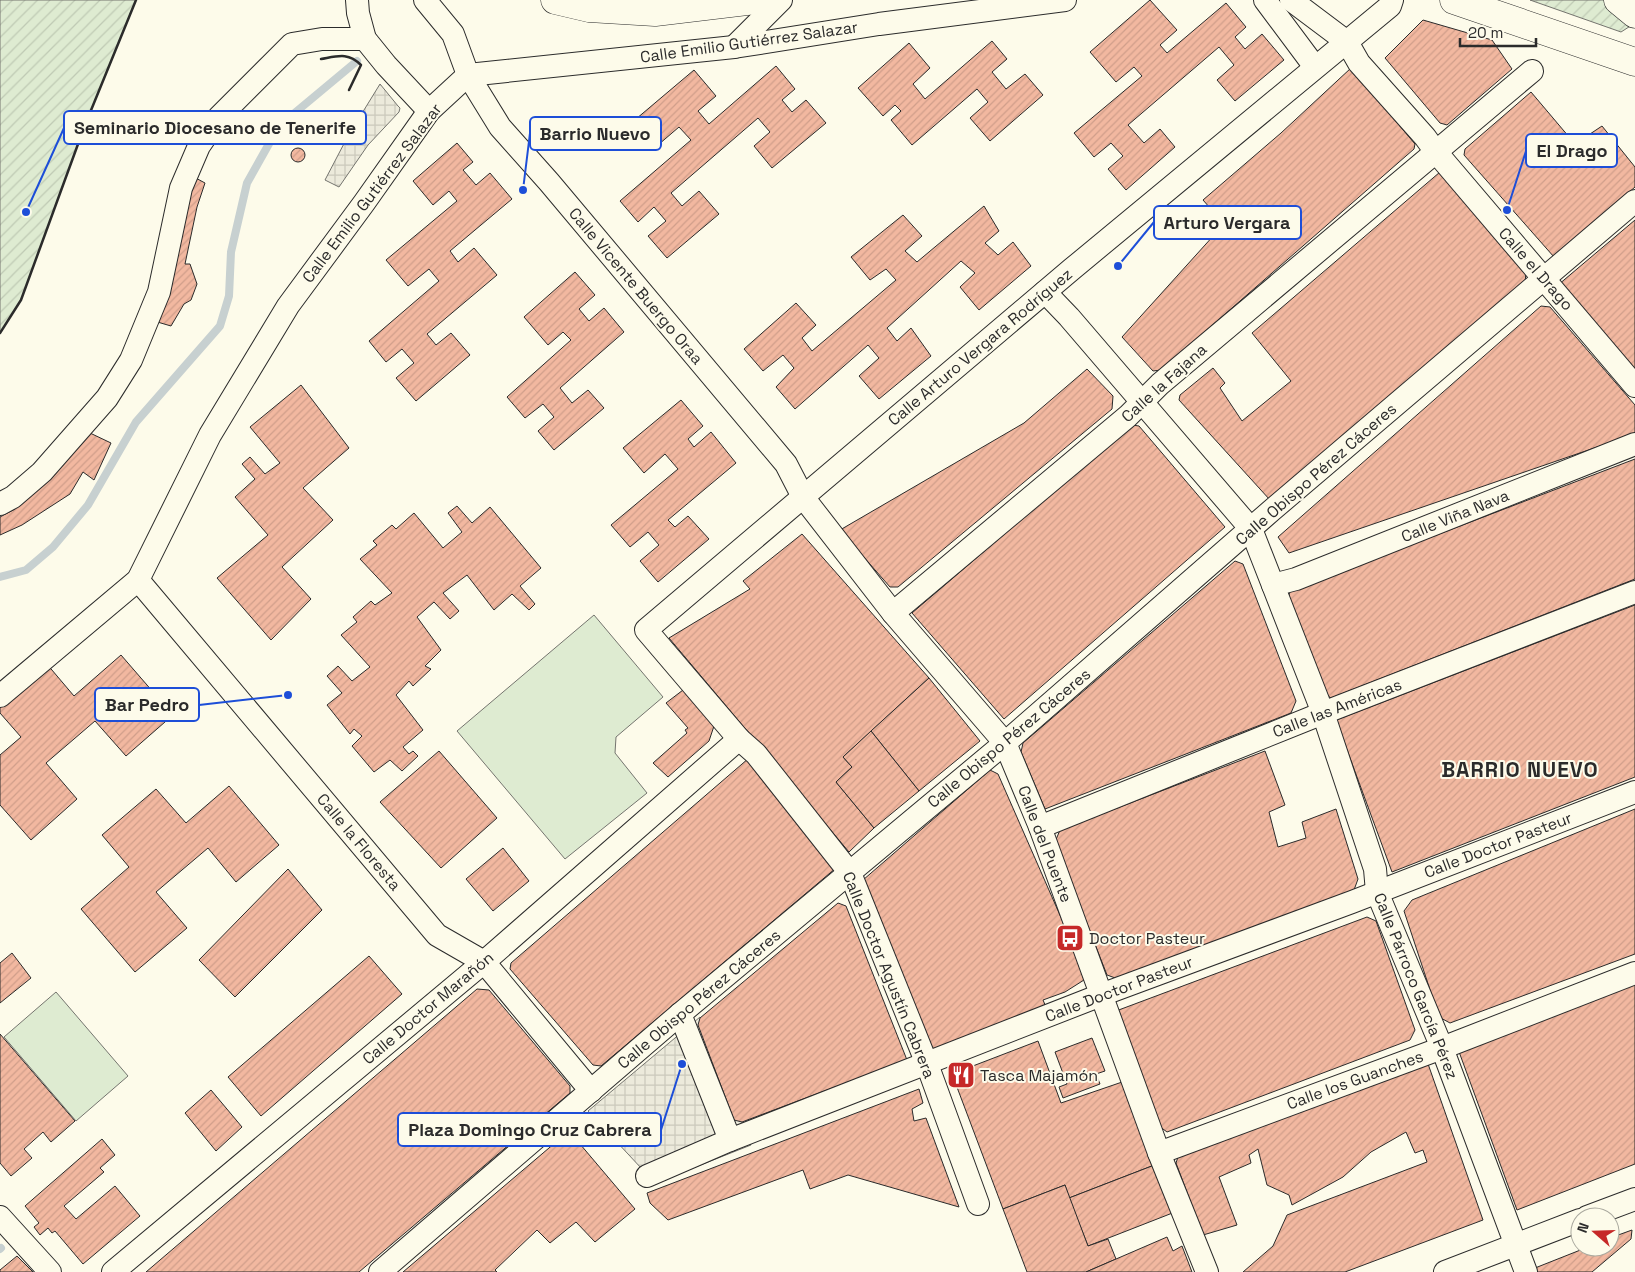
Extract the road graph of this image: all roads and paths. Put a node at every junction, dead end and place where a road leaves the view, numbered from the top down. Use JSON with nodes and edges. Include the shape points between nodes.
{"nodes":[{"id":1,"x":357,"y":0,"type":"edge"},
{"id":2,"x":426,"y":0,"type":"edge"},
{"id":3,"x":555,"y":0,"type":"edge"},
{"id":4,"x":755,"y":0,"type":"edge"},
{"id":5,"x":781,"y":0,"type":"edge"},
{"id":6,"x":1065,"y":0,"type":"edge"},
{"id":7,"x":1265,"y":0,"type":"edge"},
{"id":8,"x":1292,"y":0,"type":"edge"},
{"id":9,"x":1392,"y":0,"type":"edge"},
{"id":10,"x":1454,"y":0,"type":"edge"},
{"id":11,"x":1618,"y":0,"type":"edge"},
{"id":12,"x":1635,"y":14,"type":"edge"},
{"id":13,"x":365,"y":39,"type":"junction"},
{"id":14,"x":1347,"y":42,"type":"junction"},
{"id":15,"x":734,"y":47,"type":"junction"},
{"id":16,"x":1635,"y":62,"type":"edge"},
{"id":17,"x":1315,"y":67,"type":"junction"},
{"id":18,"x":1532,"y":71,"type":"dead end"},
{"id":19,"x":468,"y":75,"type":"junction"},
{"id":20,"x":429,"y":111,"type":"junction"},
{"id":21,"x":1436,"y":152,"type":"junction"},
{"id":22,"x":1635,"y":201,"type":"edge"},
{"id":23,"x":1545,"y":279,"type":"junction"},
{"id":24,"x":1045,"y":292,"type":"junction"},
{"id":25,"x":1635,"y":386,"type":"edge"},
{"id":26,"x":1140,"y":402,"type":"junction"},
{"id":27,"x":1635,"y":444,"type":"edge"},
{"id":28,"x":803,"y":497,"type":"junction"},
{"id":29,"x":0,"y":504,"type":"edge"},
{"id":30,"x":1251,"y":528,"type":"junction"},
{"id":31,"x":138,"y":580,"type":"junction"},
{"id":32,"x":1273,"y":585,"type":"junction"},
{"id":33,"x":1635,"y":592,"type":"edge"},
{"id":34,"x":893,"y":613,"type":"junction"},
{"id":35,"x":646,"y":630,"type":"joint"},
{"id":36,"x":0,"y":696,"type":"edge"},
{"id":37,"x":1323,"y":714,"type":"junction"},
{"id":38,"x":739,"y":738,"type":"junction"},
{"id":39,"x":1005,"y":743,"type":"junction"},
{"id":40,"x":1635,"y":792,"type":"edge"},
{"id":41,"x":1040,"y":827,"type":"junction"},
{"id":42,"x":850,"y":873,"type":"junction"},
{"id":43,"x":1377,"y":892,"type":"junction"},
{"id":44,"x":484,"y":962,"type":"junction"},
{"id":45,"x":1635,"y":973,"type":"edge"},
{"id":46,"x":1101,"y":995,"type":"junction"},
{"id":47,"x":680,"y":1014,"type":"junction"},
{"id":48,"x":1442,"y":1048,"type":"junction"},
{"id":49,"x":927,"y":1064,"type":"junction"},
{"id":50,"x":591,"y":1091,"type":"junction"},
{"id":51,"x":730,"y":1140,"type":"junction"},
{"id":52,"x":1159,"y":1153,"type":"junction"},
{"id":53,"x":647,"y":1176,"type":"dead end"},
{"id":54,"x":1635,"y":1199,"type":"edge"},
{"id":55,"x":978,"y":1204,"type":"dead end"},
{"id":56,"x":1614,"y":1207,"type":"edge"},
{"id":57,"x":0,"y":1218,"type":"edge"},
{"id":58,"x":1570,"y":1224,"type":"edge"},
{"id":59,"x":1515,"y":1245,"type":"junction"},
{"id":60,"x":50,"y":1272,"type":"edge"},
{"id":61,"x":113,"y":1272,"type":"edge"},
{"id":62,"x":380,"y":1272,"type":"edge"},
{"id":63,"x":1207,"y":1272,"type":"edge"},
{"id":64,"x":1445,"y":1272,"type":"edge"},
{"id":65,"x":1526,"y":1272,"type":"edge"}],
"edges":[{"from":1,"to":13,"type":"street"},
{"from":2,"to":19,"type":"street","name":"Calle Vicente Buergo Oraa","via":[[453,34]]},
{"from":3,"to":4,"type":"main road","via":[[590,8],[655,12]]},
{"from":5,"to":15,"type":"street"},
{"from":6,"to":15,"type":"street","name":"Calle Emilio Gutiérrez Salazar"},
{"from":7,"to":17,"type":"street"},
{"from":8,"to":14,"type":"street"},
{"from":9,"to":14,"type":"street","name":"Calle Arturo Vergara Rodríguez","via":[[1390,6]]},
{"from":10,"to":16,"type":"main road"},
{"from":11,"to":12,"type":"main road"},
{"from":13,"to":20,"type":"street"},
{"from":13,"to":29,"type":"street","via":[[322,39],[292,44],[219,116],[199,146],[181,188],[159,292],[131,360],[107,398],[42,472]]},
{"from":14,"to":17,"type":"street","name":"Calle Arturo Vergara Rodríguez"},
{"from":14,"to":21,"type":"street","name":"Calle el Drago","via":[[1359,63]]},
{"from":15,"to":19,"type":"street","name":"Calle Emilio Gutiérrez Salazar"},
{"from":17,"to":24,"type":"street","name":"Calle Arturo Vergara Rodríguez"},
{"from":18,"to":21,"type":"street","name":"Calle la Fajana"},
{"from":19,"to":20,"type":"street","name":"Calle Emilio Gutiérrez Salazar"},
{"from":19,"to":28,"type":"street","name":"Calle Vicente Buergo Oraa","via":[[500,127],[786,464]]},
{"from":20,"to":31,"type":"street","name":"Calle Emilio Gutiérrez Salazar","via":[[288,306],[210,435]]},
{"from":21,"to":23,"type":"street","name":"Calle el Drago"},
{"from":21,"to":26,"type":"street","name":"Calle la Fajana"},
{"from":22,"to":23,"type":"street","name":"Calle Obispo Pérez Cáceres"},
{"from":23,"to":25,"type":"street","name":"Calle el Drago"},
{"from":23,"to":30,"type":"street","name":"Calle Obispo Pérez Cáceres"},
{"from":24,"to":26,"type":"street"},
{"from":24,"to":28,"type":"street","name":"Calle Arturo Vergara Rodríguez"},
{"from":26,"to":30,"type":"street"},
{"from":26,"to":34,"type":"street","name":"Calle la Fajana","via":[[1128,416]]},
{"from":27,"to":32,"type":"street","name":"Calle Viña Nava","via":[[1296,579]]},
{"from":28,"to":34,"type":"street","name":"Calle del Puente"},
{"from":28,"to":35,"type":"street","name":"Calle Arturo Vergara Rodríguez"},
{"from":30,"to":32,"type":"street","name":"Calle Párroco García Pérez"},
{"from":30,"to":39,"type":"street","name":"Calle Obispo Pérez Cáceres"},
{"from":31,"to":36,"type":"street","name":"Calle Emilio Gutiérrez Salazar"},
{"from":31,"to":44,"type":"street","name":"Calle la Floresta","via":[[437,935]]},
{"from":32,"to":37,"type":"street","name":"Calle Párroco García Pérez"},
{"from":33,"to":37,"type":"street","name":"Calle las Américas"},
{"from":34,"to":39,"type":"street","name":"Calle del Puente"},
{"from":35,"to":38,"type":"street","name":"Calle Doctor Agustín Cabrera"},
{"from":37,"to":41,"type":"street","name":"Calle las Américas"},
{"from":37,"to":43,"type":"street","name":"Calle Párroco García Pérez","via":[[1375,869]]},
{"from":38,"to":42,"type":"street","name":"Calle Doctor Agustín Cabrera","via":[[756,754]]},
{"from":38,"to":44,"type":"street","name":"Calle Doctor Marañón"},
{"from":39,"to":41,"type":"street","name":"Calle del Puente"},
{"from":39,"to":42,"type":"street","name":"Calle Obispo Pérez Cáceres"},
{"from":40,"to":43,"type":"street","name":"Calle Doctor Pasteur"},
{"from":41,"to":46,"type":"street","name":"Calle del Puente"},
{"from":42,"to":47,"type":"street","name":"Calle Obispo Pérez Cáceres"},
{"from":42,"to":49,"type":"street","name":"Calle Doctor Agustín Cabrera"},
{"from":43,"to":46,"type":"street","name":"Calle Doctor Pasteur"},
{"from":43,"to":48,"type":"street","name":"Calle Párroco García Pérez"},
{"from":44,"to":50,"type":"street","name":"Calle la Floresta"},
{"from":44,"to":61,"type":"street","name":"Calle Doctor Marañón"},
{"from":45,"to":48,"type":"street","name":"Calle los Guanches"},
{"from":46,"to":49,"type":"street","name":"Calle Doctor Pasteur"},
{"from":46,"to":52,"type":"street","name":"Calle del Puente"},
{"from":47,"to":50,"type":"street","name":"Calle Obispo Pérez Cáceres"},
{"from":47,"to":51,"type":"street"},
{"from":48,"to":52,"type":"street","name":"Calle los Guanches"},
{"from":48,"to":59,"type":"street","name":"Calle Párroco García Pérez"},
{"from":49,"to":51,"type":"street","name":"Calle Doctor Pasteur"},
{"from":49,"to":55,"type":"street","name":"Calle Doctor Agustín Cabrera"},
{"from":50,"to":62,"type":"street","name":"Calle Obispo Pérez Cáceres"},
{"from":51,"to":53,"type":"street","name":"Calle Doctor Pasteur"},
{"from":52,"to":63,"type":"street","name":"Calle del Puente"},
{"from":54,"to":56,"type":"street"},
{"from":57,"to":60,"type":"street"},
{"from":58,"to":59,"type":"street"},
{"from":59,"to":64,"type":"street"},
{"from":59,"to":65,"type":"street","name":"Calle Párroco García Pérez"}]}
